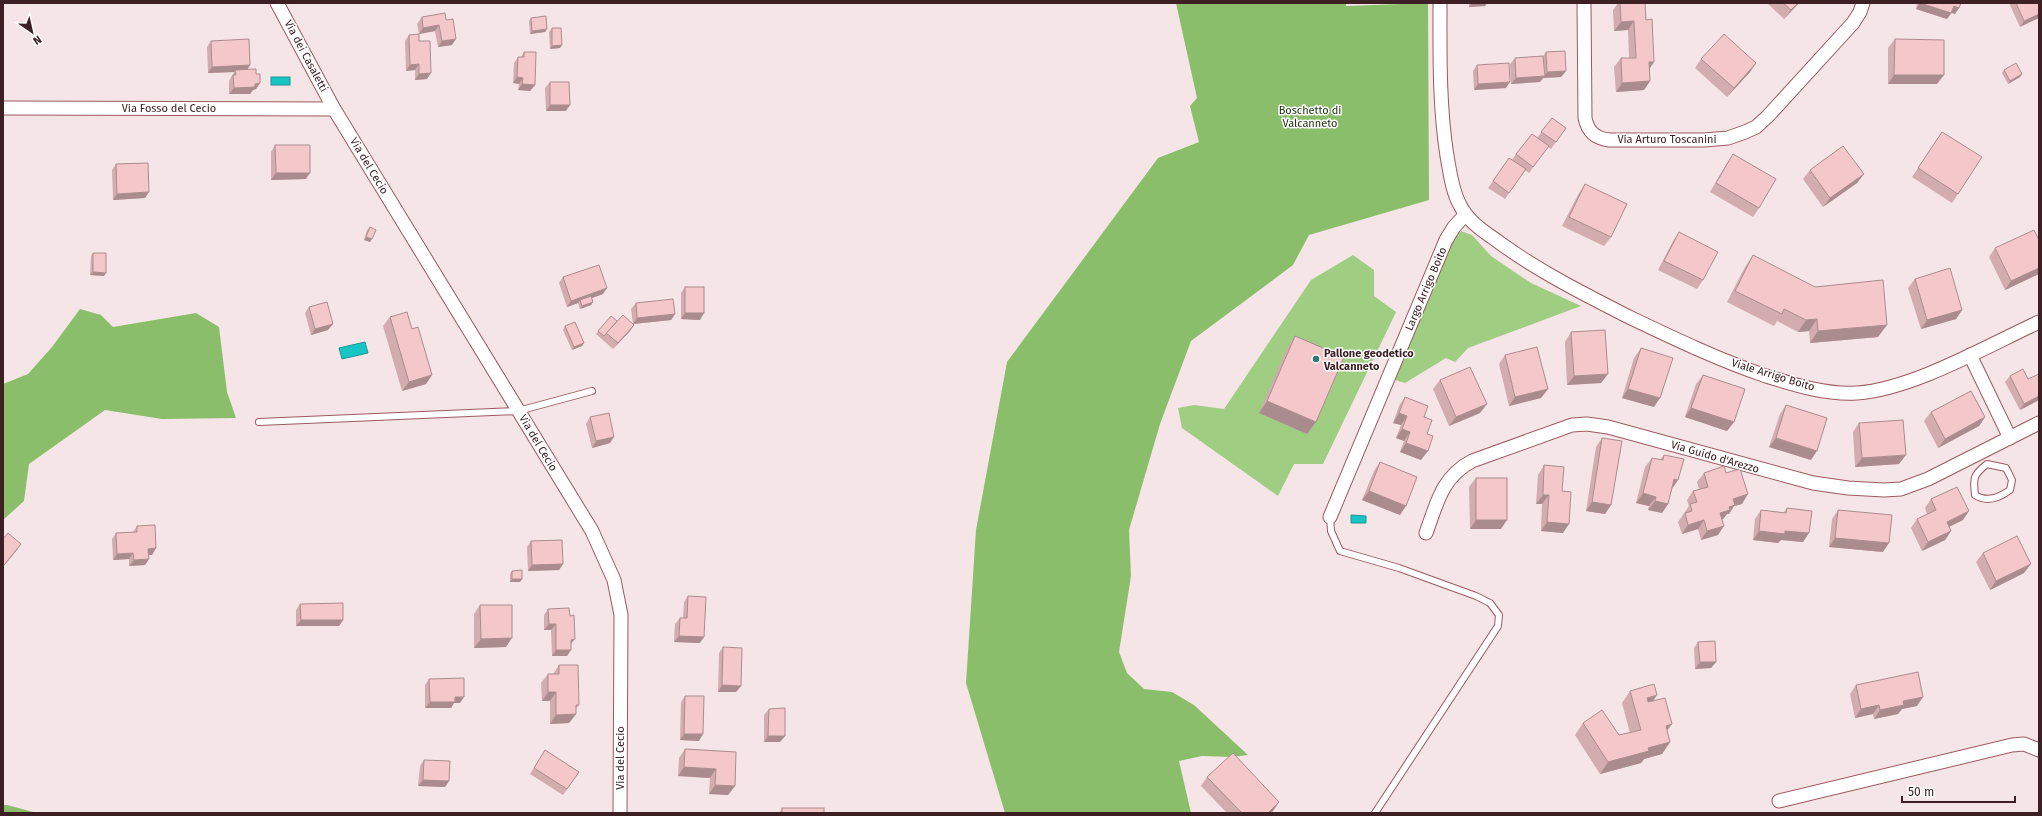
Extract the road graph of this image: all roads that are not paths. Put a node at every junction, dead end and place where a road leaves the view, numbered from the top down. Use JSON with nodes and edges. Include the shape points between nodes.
{"nodes":[{"id":1,"x":277,"y":3,"type":"edge"},
{"id":2,"x":1440,"y":3,"type":"edge"},
{"id":3,"x":1584,"y":3,"type":"edge"},
{"id":4,"x":1863,"y":3,"type":"edge"},
{"id":5,"x":3,"y":108,"type":"edge"},
{"id":6,"x":334,"y":109,"type":"junction"},
{"id":7,"x":1465,"y":215,"type":"junction"},
{"id":8,"x":2039,"y":322,"type":"edge"},
{"id":9,"x":1970,"y":355,"type":"junction"},
{"id":10,"x":592,"y":391,"type":"dead end"},
{"id":11,"x":518,"y":411,"type":"junction"},
{"id":12,"x":259,"y":422,"type":"dead end"},
{"id":13,"x":2039,"y":423,"type":"edge"},
{"id":14,"x":2010,"y":438,"type":"junction"},
{"id":15,"x":1984,"y":458,"type":"junction"},
{"id":16,"x":1330,"y":517,"type":"joint"},
{"id":17,"x":1426,"y":533,"type":"dead end"},
{"id":18,"x":2039,"y":750,"type":"edge"},
{"id":19,"x":1779,"y":801,"type":"dead end"},
{"id":20,"x":620,"y":813,"type":"edge"},
{"id":21,"x":1375,"y":813,"type":"edge"}],
"edges":[{"from":1,"to":6,"type":"street","name":"Via dei Casaletti"},
{"from":2,"to":7,"type":"street","via":[[1444,135],[1455,194]]},
{"from":3,"to":4,"type":"street","name":"Via Arturo Toscanini","via":[[1585,114],[1592,133],[1609,140],[1704,140],[1740,134],[1756,127],[1856,19]]},
{"from":5,"to":6,"type":"street","name":"Via Fosso del Cecio"},
{"from":6,"to":11,"type":"street","name":"Via del Cecio"},
{"from":7,"to":9,"type":"street","name":"Viale Arrigo Boito","via":[[1528,262],[1566,286],[1676,339],[1740,366],[1788,382],[1832,392],[1857,393],[1886,388]]},
{"from":7,"to":16,"type":"street","name":"Largo Arrigo Boito","via":[[1446,240]]},
{"from":8,"to":9,"type":"street","name":"Viale Arrigo Boito"},
{"from":9,"to":14,"type":"street"},
{"from":10,"to":11,"type":"lane"},
{"from":11,"to":12,"type":"lane"},
{"from":11,"to":20,"type":"street","name":"Via del Cecio","via":[[596,538],[616,585],[621,626]]},
{"from":13,"to":14,"type":"street","name":"Via Guido d'Arezzo"},
{"from":14,"to":15,"type":"street","name":"Via Guido d'Arezzo"},
{"from":15,"to":15,"type":"lane","via":[[1973,479],[1975,495],[1980,499],[1992,499],[2010,490],[2012,480],[2006,468]]},
{"from":15,"to":17,"type":"street","name":"Via Guido d'Arezzo","via":[[1908,487],[1884,490],[1848,488],[1796,479],[1608,427],[1572,425],[1472,461],[1460,469],[1446,483]]},
{"from":16,"to":21,"type":"lane","via":[[1331,531],[1340,551],[1399,568],[1476,596],[1490,603],[1499,615],[1498,626]]},
{"from":18,"to":19,"type":"street","via":[[2024,744],[2012,745]]}]}
